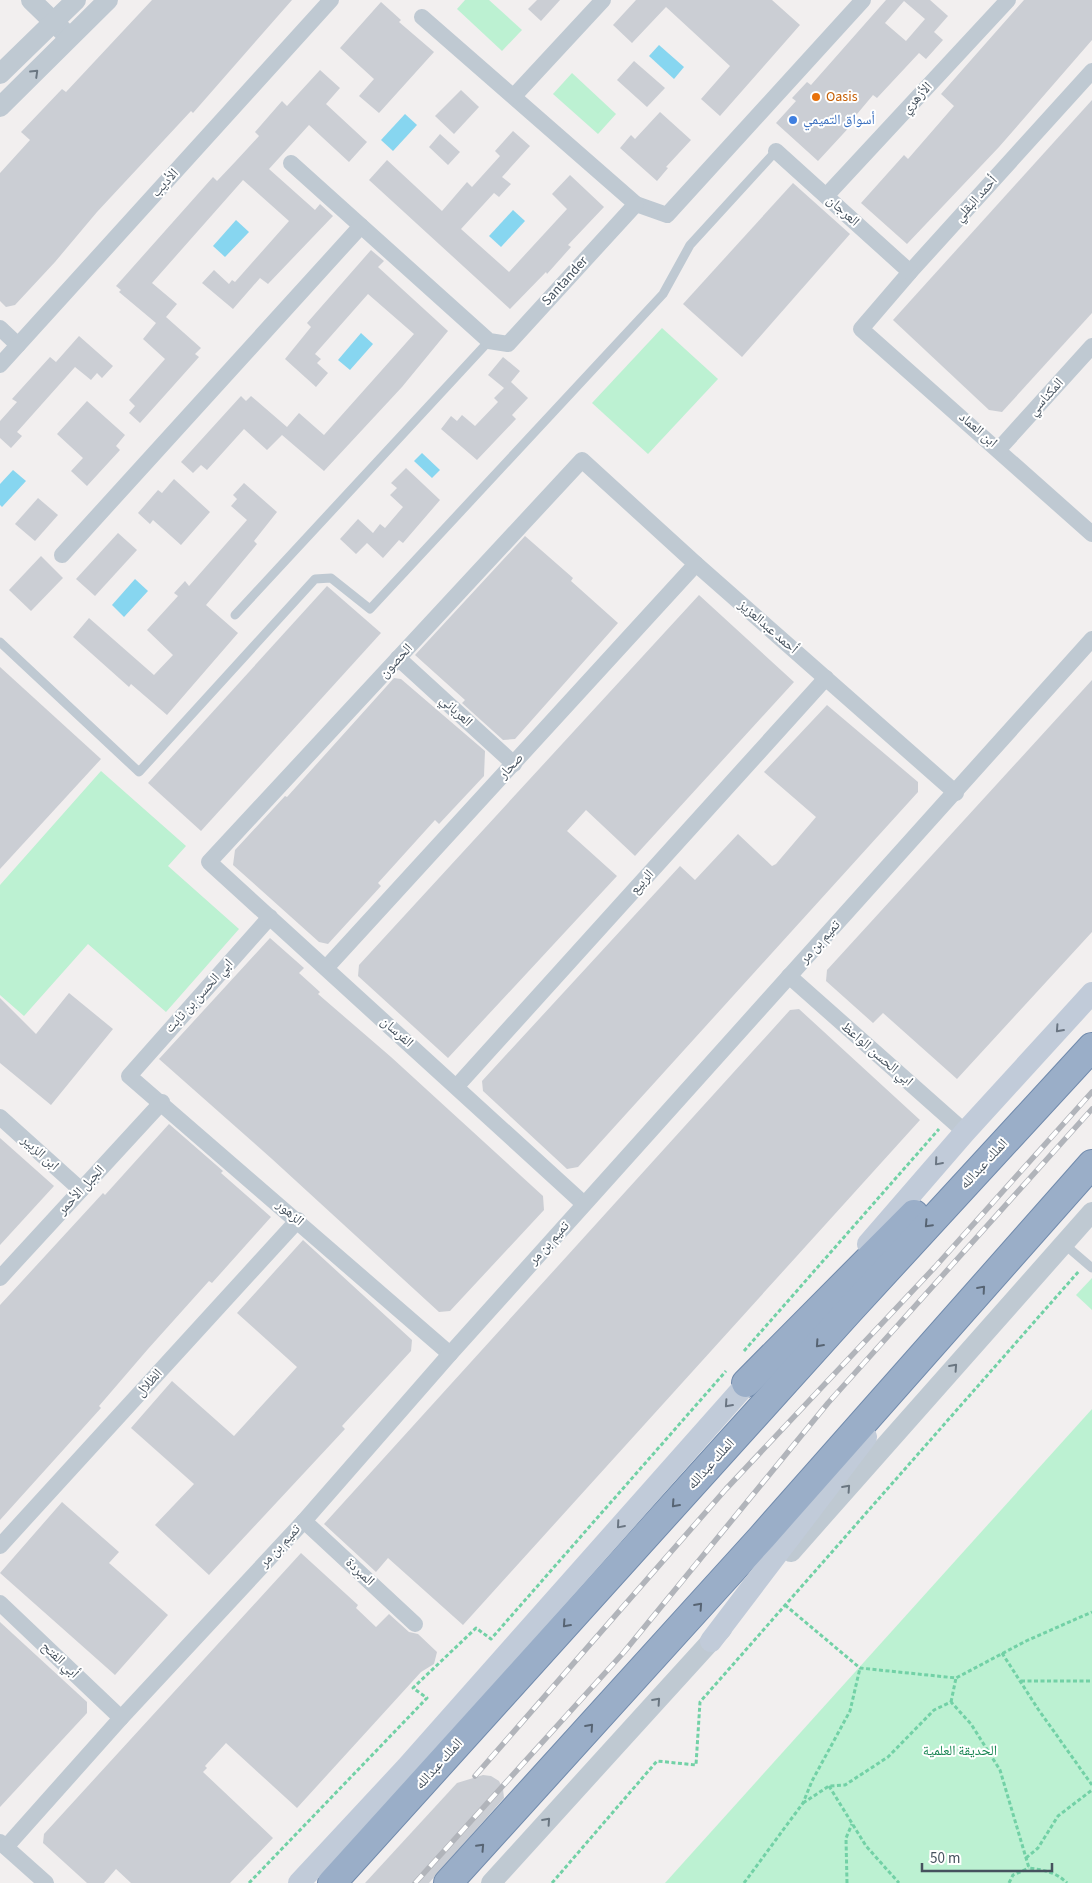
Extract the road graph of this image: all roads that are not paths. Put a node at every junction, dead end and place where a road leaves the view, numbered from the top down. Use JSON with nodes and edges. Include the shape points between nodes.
{"nodes":[{"id":1,"x":31,"y":0,"type":"edge"},
{"id":2,"x":76,"y":0,"type":"edge"},
{"id":3,"x":108,"y":0,"type":"edge"},
{"id":4,"x":331,"y":0,"type":"edge"},
{"id":5,"x":603,"y":0,"type":"edge"},
{"id":6,"x":863,"y":0,"type":"edge"},
{"id":7,"x":1008,"y":0,"type":"edge"},
{"id":8,"x":93,"y":16,"type":"junction"},
{"id":9,"x":422,"y":17,"type":"dead end"},
{"id":10,"x":55,"y":22,"type":"junction"},
{"id":11,"x":71,"y":39,"type":"junction"},
{"id":12,"x":1092,"y":71,"type":"edge"},
{"id":13,"x":0,"y":74,"type":"edge"},
{"id":14,"x":514,"y":96,"type":"junction"},
{"id":15,"x":0,"y":107,"type":"edge"},
{"id":16,"x":776,"y":151,"type":"joint"},
{"id":17,"x":291,"y":163,"type":"dead end"},
{"id":18,"x":826,"y":196,"type":"junction"},
{"id":19,"x":636,"y":204,"type":"junction"},
{"id":20,"x":361,"y":226,"type":"junction"},
{"id":21,"x":910,"y":272,"type":"junction"},
{"id":22,"x":0,"y":328,"type":"edge"},
{"id":23,"x":861,"y":329,"type":"joint"},
{"id":24,"x":489,"y":341,"type":"junction"},
{"id":25,"x":18,"y":344,"type":"junction"},
{"id":26,"x":1092,"y":346,"type":"edge"},
{"id":27,"x":0,"y":365,"type":"edge"},
{"id":28,"x":999,"y":449,"type":"junction"},
{"id":29,"x":582,"y":460,"type":"joint"},
{"id":30,"x":1092,"y":534,"type":"edge"},
{"id":31,"x":62,"y":555,"type":"dead end"},
{"id":32,"x":696,"y":564,"type":"junction"},
{"id":33,"x":235,"y":615,"type":"dead end"},
{"id":34,"x":1092,"y":639,"type":"edge"},
{"id":35,"x":0,"y":642,"type":"edge"},
{"id":36,"x":398,"y":658,"type":"junction"},
{"id":37,"x":826,"y":678,"type":"junction"},
{"id":38,"x":514,"y":764,"type":"junction"},
{"id":39,"x":956,"y":792,"type":"junction"},
{"id":40,"x":209,"y":862,"type":"joint"},
{"id":41,"x":270,"y":917,"type":"junction"},
{"id":42,"x":326,"y":968,"type":"junction"},
{"id":43,"x":788,"y":976,"type":"junction"},
{"id":44,"x":1092,"y":993,"type":"edge"},
{"id":45,"x":1092,"y":1033,"type":"edge"},
{"id":46,"x":1092,"y":1047,"type":"edge"},
{"id":47,"x":129,"y":1076,"type":"joint"},
{"id":48,"x":457,"y":1086,"type":"junction"},
{"id":49,"x":162,"y":1102,"type":"junction"},
{"id":50,"x":1,"y":1119,"type":"edge"},
{"id":51,"x":957,"y":1125,"type":"junction"},
{"id":52,"x":1092,"y":1164,"type":"edge"},
{"id":53,"x":81,"y":1190,"type":"junction"},
{"id":54,"x":584,"y":1204,"type":"junction"},
{"id":55,"x":1092,"y":1212,"type":"edge"},
{"id":56,"x":298,"y":1220,"type":"junction"},
{"id":57,"x":1064,"y":1244,"type":"junction"},
{"id":58,"x":1089,"y":1266,"type":"edge"},
{"id":59,"x":0,"y":1278,"type":"edge"},
{"id":60,"x":956,"y":1317,"type":"junction"},
{"id":61,"x":450,"y":1354,"type":"junction"},
{"id":62,"x":740,"y":1373,"type":"junction"},
{"id":63,"x":304,"y":1521,"type":"junction"},
{"id":64,"x":0,"y":1546,"type":"edge"},
{"id":65,"x":0,"y":1603,"type":"edge"},
{"id":66,"x":416,"y":1624,"type":"dead end"},
{"id":67,"x":711,"y":1641,"type":"junction"},
{"id":68,"x":121,"y":1718,"type":"junction"},
{"id":69,"x":406,"y":1768,"type":"junction"},
{"id":70,"x":3,"y":1845,"type":"edge"},
{"id":71,"x":46,"y":1883,"type":"edge"},
{"id":72,"x":299,"y":1883,"type":"edge"},
{"id":73,"x":313,"y":1883,"type":"edge"},
{"id":74,"x":332,"y":1883,"type":"edge"},
{"id":75,"x":448,"y":1883,"type":"edge"},
{"id":76,"x":491,"y":1883,"type":"edge"}],
"edges":[{"from":1,"to":10,"type":"street"},
{"from":2,"to":8,"type":"street"},
{"from":2,"to":10,"type":"street"},
{"from":3,"to":8,"type":"street"},
{"from":4,"to":25,"type":"street","name":"الأديب"},
{"from":5,"to":14,"type":"street"},
{"from":6,"to":19,"type":"street","via":[[667,215]]},
{"from":7,"to":18,"type":"street","name":"الأزهري"},
{"from":8,"to":11,"type":"street"},
{"from":9,"to":14,"type":"street"},
{"from":10,"to":11,"type":"street"},
{"from":10,"to":13,"type":"street"},
{"from":15,"to":11,"type":"street","one_way":true},
{"from":12,"to":21,"type":"street","name":"أحمد البقلي"},
{"from":14,"to":19,"type":"street"},
{"from":16,"to":18,"type":"street","name":"العرجان"},
{"from":16,"to":35,"type":"lane","via":[[690,245],[664,294],[370,609],[331,578],[315,580],[139,772]]},
{"from":17,"to":20,"type":"street"},
{"from":18,"to":21,"type":"street","name":"العرجان"},
{"from":19,"to":24,"type":"street","name":"Santander","via":[[508,344]]},
{"from":20,"to":24,"type":"street"},
{"from":20,"to":31,"type":"street"},
{"from":21,"to":23,"type":"street","name":"أحمد البقلي"},
{"from":22,"to":25,"type":"street"},
{"from":23,"to":28,"type":"street","name":"ابن العماد"},
{"from":24,"to":33,"type":"lane"},
{"from":25,"to":27,"type":"street","name":"الأديب"},
{"from":26,"to":28,"type":"street","name":"المكناسي"},
{"from":28,"to":30,"type":"street","name":"ابن العماد"},
{"from":29,"to":32,"type":"street","name":"أحمد عبدالعزيز"},
{"from":29,"to":36,"type":"street","name":"الحصون"},
{"from":32,"to":37,"type":"street","name":"أحمد عبدالعزيز"},
{"from":32,"to":38,"type":"street","name":"صحار"},
{"from":34,"to":39,"type":"street","name":"تميم بن مر"},
{"from":36,"to":38,"type":"street","name":"العرباني"},
{"from":36,"to":40,"type":"street","name":"الحصون"},
{"from":37,"to":39,"type":"street","name":"أحمد عبدالعزيز"},
{"from":37,"to":48,"type":"street","name":"الربيع"},
{"from":38,"to":42,"type":"street","name":"صحار"},
{"from":39,"to":43,"type":"street","name":"تميم بن مر"},
{"from":40,"to":41,"type":"street","name":"الفرسان"},
{"from":41,"to":42,"type":"street","name":"الفرسان"},
{"from":41,"to":47,"type":"street","name":"ابي الحسن بن ثابت"},
{"from":42,"to":48,"type":"street","name":"الفرسان"},
{"from":43,"to":51,"type":"street","name":"ابي الحسن الواعظ"},
{"from":43,"to":54,"type":"street","name":"تميم بن مر"},
{"from":44,"to":51,"type":"main road","one_way":true},
{"from":45,"to":62,"type":"highway"},
{"from":46,"to":74,"type":"highway","name":"الملك عبدالله","one_way":true,"via":[[842,1318]]},
{"from":47,"to":49,"type":"street","name":"الزهور"},
{"from":48,"to":54,"type":"street","name":"الفرسان"},
{"from":49,"to":53,"type":"street","name":"الجبل الأحمر"},
{"from":49,"to":56,"type":"street","name":"الزهور"},
{"from":50,"to":53,"type":"street","name":"ابن الزبير"},
{"from":51,"to":62,"type":"main road","one_way":true},
{"from":60,"to":52,"type":"highway","one_way":true},
{"from":53,"to":59,"type":"street","name":"الجبل الأحمر"},
{"from":54,"to":61,"type":"street","name":"تميم بن مر"},
{"from":55,"to":57,"type":"street"},
{"from":56,"to":61,"type":"street","name":"الزهور"},
{"from":56,"to":64,"type":"street","name":"الظلال"},
{"from":57,"to":58,"type":"lane"},
{"from":67,"to":57,"type":"street","one_way":true},
{"from":60,"to":67,"type":"main road"},
{"from":75,"to":60,"type":"highway","one_way":true,"via":[[755,1545]]},
{"from":61,"to":63,"type":"street","name":"تميم بن مر"},
{"from":62,"to":69,"type":"main road","one_way":true},
{"from":63,"to":66,"type":"street","name":"المبردة"},
{"from":63,"to":68,"type":"street","name":"تميم بن مر"},
{"from":65,"to":68,"type":"street","name":"أبي الفتح"},
{"from":76,"to":67,"type":"street","one_way":true},
{"from":68,"to":70,"type":"street","name":"تميم بن مر"},
{"from":69,"to":72,"type":"main road"},
{"from":69,"to":73,"type":"main road"},
{"from":70,"to":71,"type":"street"}]}
